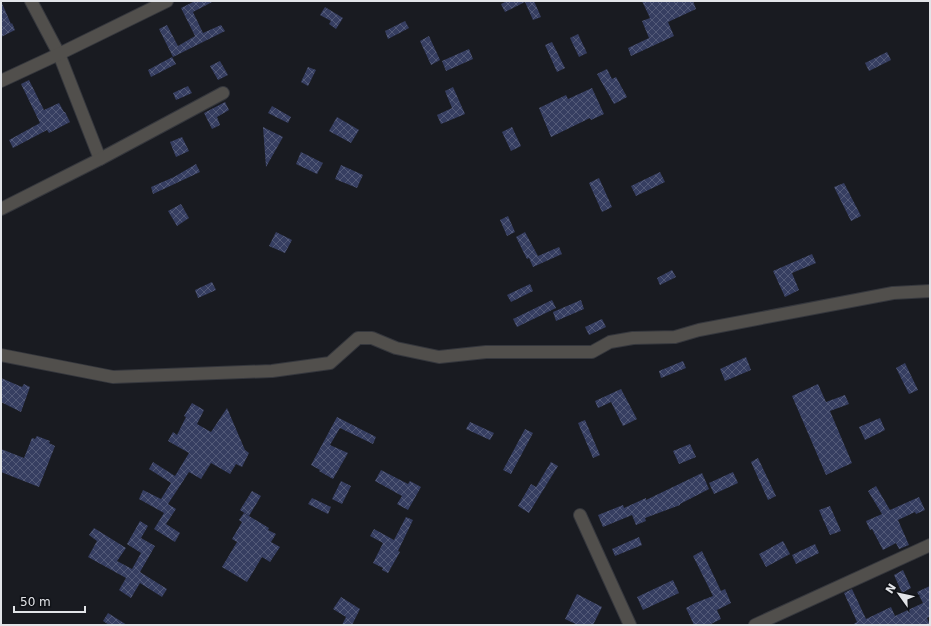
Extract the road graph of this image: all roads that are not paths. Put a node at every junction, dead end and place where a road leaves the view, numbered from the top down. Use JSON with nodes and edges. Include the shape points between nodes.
{"nodes":[{"id":1,"x":31,"y":1,"type":"edge"},
{"id":2,"x":168,"y":1,"type":"edge"},
{"id":3,"x":59,"y":54,"type":"junction"},
{"id":4,"x":1,"y":81,"type":"edge"},
{"id":5,"x":223,"y":93,"type":"dead end"},
{"id":6,"x":100,"y":159,"type":"junction"},
{"id":7,"x":1,"y":209,"type":"edge"},
{"id":8,"x":930,"y":291,"type":"edge"},
{"id":9,"x":1,"y":355,"type":"edge"},
{"id":10,"x":580,"y":515,"type":"dead end"},
{"id":11,"x":930,"y":545,"type":"edge"},
{"id":12,"x":630,"y":625,"type":"edge"},
{"id":13,"x":755,"y":625,"type":"edge"}],
"edges":[{"from":1,"to":3,"type":"street"},
{"from":2,"to":3,"type":"street"},
{"from":3,"to":4,"type":"street"},
{"from":3,"to":6,"type":"street"},
{"from":5,"to":6,"type":"street"},
{"from":6,"to":7,"type":"street"},
{"from":8,"to":9,"type":"street","via":[[893,293],[699,330],[675,337],[633,338],[610,342],[592,352],[486,352],[439,357],[396,348],[372,338],[358,338],[330,363],[272,371],[113,377]]},
{"from":10,"to":12,"type":"street"},
{"from":11,"to":13,"type":"street"}]}
